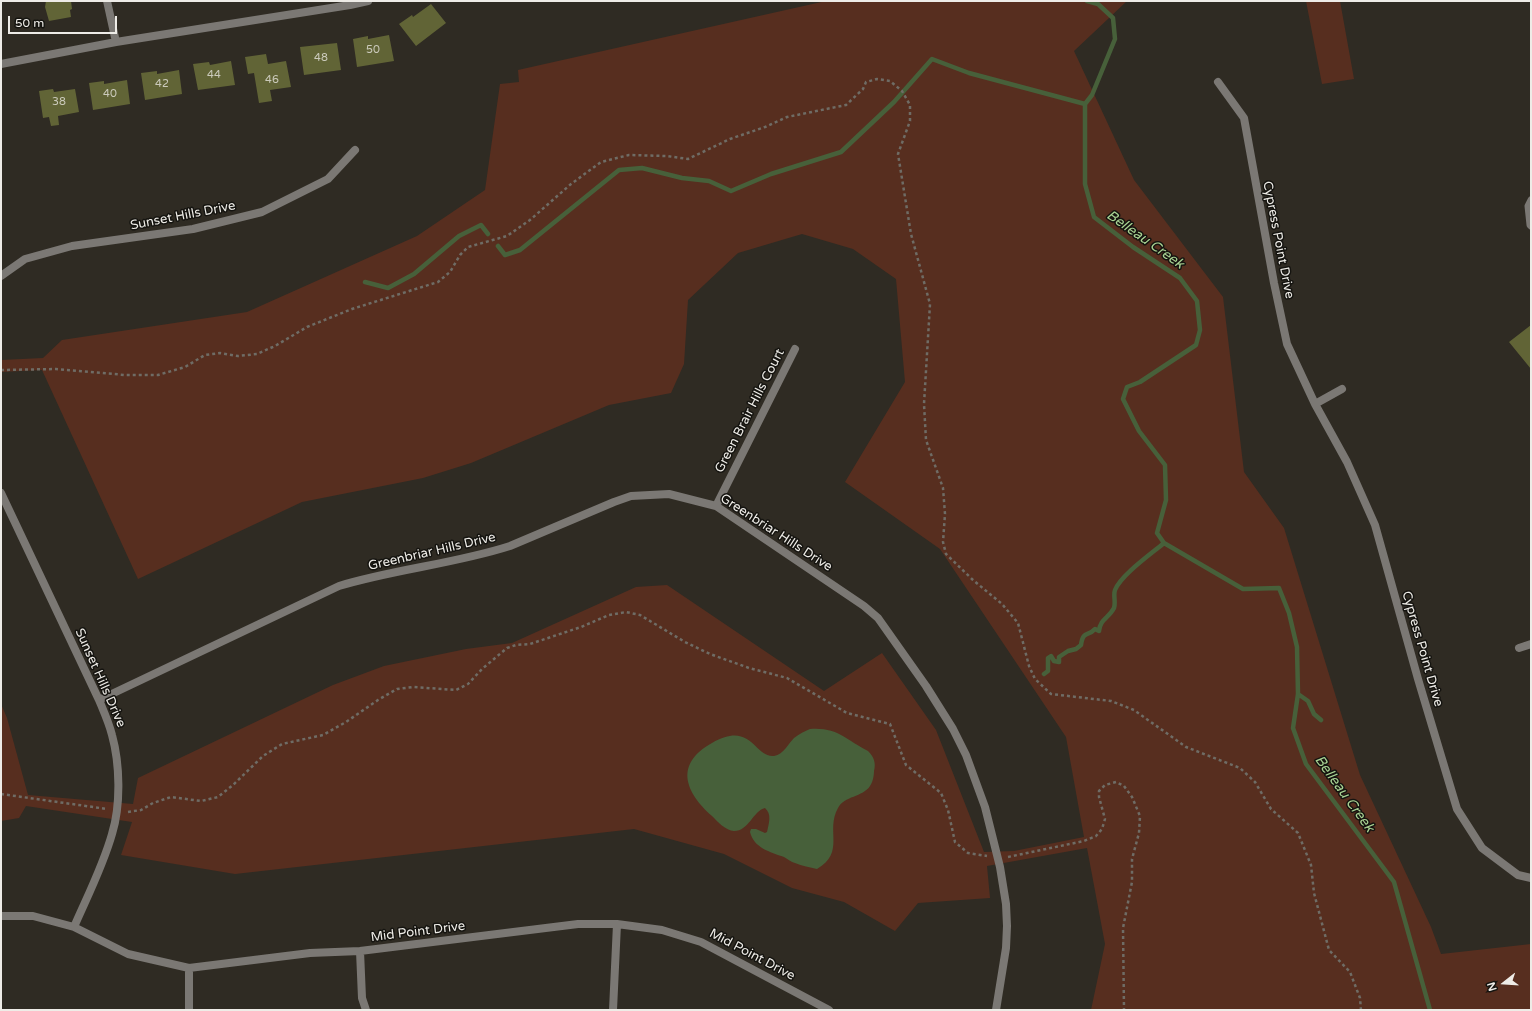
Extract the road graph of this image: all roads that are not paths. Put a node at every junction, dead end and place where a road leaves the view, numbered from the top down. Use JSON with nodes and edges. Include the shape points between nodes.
{"nodes":[{"id":1,"x":107,"y":1,"type":"edge"},
{"id":2,"x":368,"y":1,"type":"edge"},
{"id":3,"x":116,"y":42,"type":"junction"},
{"id":4,"x":1,"y":64,"type":"edge"},
{"id":5,"x":1218,"y":82,"type":"dead end"},
{"id":6,"x":355,"y":150,"type":"dead end"},
{"id":7,"x":1531,"y":200,"type":"edge"},
{"id":8,"x":1531,"y":226,"type":"edge"},
{"id":9,"x":1,"y":276,"type":"edge"},
{"id":10,"x":795,"y":349,"type":"dead end"},
{"id":11,"x":1342,"y":389,"type":"dead end"},
{"id":12,"x":1315,"y":404,"type":"junction"},
{"id":13,"x":1,"y":493,"type":"edge"},
{"id":14,"x":716,"y":506,"type":"junction"},
{"id":15,"x":1531,"y":644,"type":"edge"},
{"id":16,"x":1519,"y":648,"type":"dead end"},
{"id":17,"x":99,"y":700,"type":"junction"},
{"id":18,"x":1531,"y":878,"type":"edge"},
{"id":19,"x":1,"y":916,"type":"edge"},
{"id":20,"x":617,"y":924,"type":"junction"},
{"id":21,"x":74,"y":927,"type":"junction"},
{"id":22,"x":360,"y":951,"type":"junction"},
{"id":23,"x":189,"y":968,"type":"junction"},
{"id":24,"x":189,"y":1010,"type":"edge"},
{"id":25,"x":366,"y":1010,"type":"edge"},
{"id":26,"x":613,"y":1010,"type":"edge"},
{"id":27,"x":829,"y":1010,"type":"edge"},
{"id":28,"x":996,"y":1010,"type":"edge"}],
"edges":[{"from":1,"to":3,"type":"street"},
{"from":2,"to":3,"type":"street"},
{"from":3,"to":4,"type":"street"},
{"from":5,"to":12,"type":"street","name":"Cypress Point Drive","via":[[1244,118],[1287,344]]},
{"from":6,"to":9,"type":"street","name":"Sunset Hills Drive","via":[[328,179],[262,212],[193,228],[72,246],[25,259]]},
{"from":7,"to":8,"type":"lane","via":[[1528,206]]},
{"from":10,"to":14,"type":"street","name":"Green Brair Hills Court"},
{"from":11,"to":12,"type":"street"},
{"from":12,"to":18,"type":"street","name":"Cypress Point Drive","via":[[1347,462],[1375,525],[1457,809],[1482,848],[1518,875]]},
{"from":13,"to":17,"type":"street","name":"Sunset Hills Drive"},
{"from":14,"to":17,"type":"street","name":"Greenbriar Hills Drive","via":[[669,494],[631,496],[496,551],[358,580],[339,586]]},
{"from":14,"to":28,"type":"street","name":"Greenbriar Hills Drive","via":[[878,618],[953,729],[966,755],[985,807],[998,856],[1006,904],[1006,948]]},
{"from":15,"to":16,"type":"street"},
{"from":17,"to":21,"type":"street","name":"Sunset Hills Drive","via":[[112,734],[118,766],[117,810],[106,854]]},
{"from":19,"to":21,"type":"street","name":"Mid Point Drive","via":[[33,916]]},
{"from":20,"to":22,"type":"street","name":"Mid Point Drive","via":[[578,924]]},
{"from":20,"to":26,"type":"street"},
{"from":20,"to":27,"type":"street","name":"Mid Point Drive","via":[[662,930],[701,942]]},
{"from":21,"to":23,"type":"street","name":"Mid Point Drive","via":[[128,954]]},
{"from":22,"to":23,"type":"street","name":"Mid Point Drive","via":[[310,953]]},
{"from":22,"to":25,"type":"street","via":[[362,998]]},
{"from":23,"to":24,"type":"street"}]}
